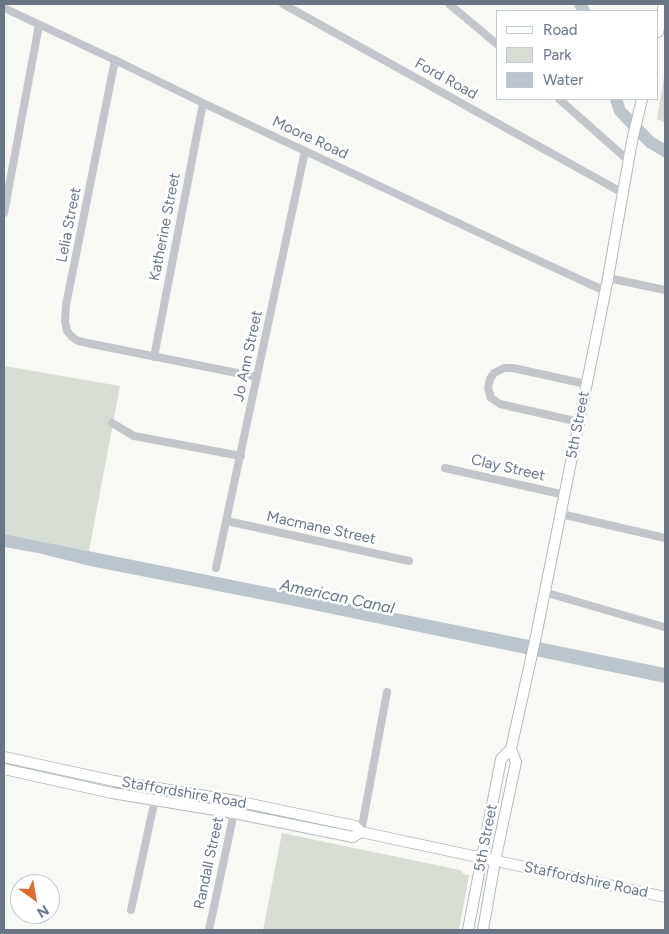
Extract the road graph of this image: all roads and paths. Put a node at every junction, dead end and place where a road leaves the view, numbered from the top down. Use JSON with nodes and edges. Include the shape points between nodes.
{"nodes":[{"id":1,"x":283,"y":4,"type":"edge"},
{"id":2,"x":449,"y":4,"type":"edge"},
{"id":3,"x":664,"y":4,"type":"edge"},
{"id":4,"x":4,"y":8,"type":"edge"},
{"id":5,"x":39,"y":25,"type":"junction"},
{"id":6,"x":659,"y":27,"type":"edge"},
{"id":7,"x":497,"y":44,"type":"edge"},
{"id":8,"x":115,"y":60,"type":"junction"},
{"id":9,"x":560,"y":100,"type":"edge"},
{"id":10,"x":203,"y":103,"type":"junction"},
{"id":11,"x":640,"y":104,"type":"edge"},
{"id":12,"x":305,"y":150,"type":"junction"},
{"id":13,"x":629,"y":161,"type":"junction"},
{"id":14,"x":623,"y":193,"type":"junction"},
{"id":15,"x":4,"y":213,"type":"edge"},
{"id":16,"x":608,"y":278,"type":"junction"},
{"id":17,"x":665,"y":290,"type":"edge"},
{"id":18,"x":605,"y":291,"type":"junction"},
{"id":19,"x":154,"y":357,"type":"junction"},
{"id":20,"x":258,"y":377,"type":"junction"},
{"id":21,"x":586,"y":384,"type":"junction"},
{"id":22,"x":579,"y":422,"type":"junction"},
{"id":23,"x":112,"y":423,"type":"dead end"},
{"id":24,"x":241,"y":456,"type":"junction"},
{"id":25,"x":445,"y":468,"type":"dead end"},
{"id":26,"x":565,"y":495,"type":"junction"},
{"id":27,"x":561,"y":514,"type":"junction"},
{"id":28,"x":227,"y":522,"type":"junction"},
{"id":29,"x":665,"y":538,"type":"edge"},
{"id":30,"x":409,"y":561,"type":"dead end"},
{"id":31,"x":216,"y":568,"type":"dead end"},
{"id":32,"x":544,"y":592,"type":"junction"},
{"id":33,"x":664,"y":627,"type":"dead end"},
{"id":34,"x":386,"y":692,"type":"dead end"},
{"id":35,"x":511,"y":749,"type":"junction"},
{"id":36,"x":4,"y":757,"type":"edge"},
{"id":37,"x":4,"y":769,"type":"edge"},
{"id":38,"x":508,"y":799,"type":"junction"},
{"id":39,"x":155,"y":800,"type":"junction"},
{"id":40,"x":493,"y":800,"type":"junction"},
{"id":41,"x":236,"y":801,"type":"junction"},
{"id":42,"x":234,"y":813,"type":"junction"},
{"id":43,"x":361,"y":832,"type":"junction"},
{"id":44,"x":482,"y":858,"type":"junction"},
{"id":45,"x":495,"y":861,"type":"junction"},
{"id":46,"x":665,"y":897,"type":"edge"},
{"id":47,"x":131,"y":910,"type":"dead end"},
{"id":48,"x":209,"y":930,"type":"edge"},
{"id":49,"x":468,"y":930,"type":"edge"},
{"id":50,"x":483,"y":930,"type":"edge"}],
"edges":[{"from":1,"to":14,"type":"street","name":"Ford Road"},
{"from":2,"to":7,"type":"street"},
{"from":3,"to":6,"type":"main road"},
{"from":4,"to":5,"type":"street","name":"Moore Road"},
{"from":5,"to":8,"type":"street","name":"Moore Road"},
{"from":5,"to":15,"type":"street"},
{"from":8,"to":10,"type":"street","name":"Moore Road"},
{"from":8,"to":19,"type":"street","name":"Lelia Street","via":[[65,321],[67,331],[78,341]]},
{"from":9,"to":13,"type":"street"},
{"from":10,"to":12,"type":"street","name":"Moore Road"},
{"from":10,"to":19,"type":"street","name":"Katherine Street"},
{"from":11,"to":13,"type":"main road","name":"5th Street"},
{"from":12,"to":18,"type":"street","name":"Moore Road"},
{"from":12,"to":20,"type":"street","name":"Jo Ann Street"},
{"from":13,"to":14,"type":"main road","name":"5th Street"},
{"from":14,"to":16,"type":"main road","name":"5th Street"},
{"from":16,"to":17,"type":"street"},
{"from":16,"to":18,"type":"main road","name":"5th Street"},
{"from":18,"to":21,"type":"main road","name":"5th Street"},
{"from":19,"to":20,"type":"street","name":"Lelia Street"},
{"from":20,"to":24,"type":"street","name":"Jo Ann Street"},
{"from":21,"to":22,"type":"main road","name":"5th Street"},
{"from":21,"to":22,"type":"street","via":[[504,368],[494,373],[488,388],[491,398],[500,404]]},
{"from":22,"to":26,"type":"main road","name":"5th Street"},
{"from":23,"to":24,"type":"street","via":[[134,436]]},
{"from":24,"to":28,"type":"street","name":"Jo Ann Street"},
{"from":25,"to":26,"type":"street","name":"Clay Street"},
{"from":26,"to":27,"type":"main road","name":"5th Street"},
{"from":27,"to":29,"type":"street"},
{"from":27,"to":32,"type":"main road","name":"5th Street"},
{"from":28,"to":30,"type":"street","name":"Macmane Street"},
{"from":28,"to":31,"type":"street","name":"Jo Ann Street"},
{"from":32,"to":33,"type":"street"},
{"from":32,"to":35,"type":"main road","name":"5th Street"},
{"from":34,"to":43,"type":"street"},
{"from":35,"to":38,"type":"main road","name":"5th Street","via":[[516,762]]},
{"from":35,"to":40,"type":"main road","name":"5th Street","via":[[501,759]]},
{"from":36,"to":41,"type":"main road","name":"Staffordshire Road","via":[[114,781]]},
{"from":37,"to":39,"type":"main road","name":"Staffordshire Road"},
{"from":38,"to":40,"type":"main road"},
{"from":38,"to":45,"type":"main road","name":"5th Street"},
{"from":39,"to":42,"type":"main road","name":"Staffordshire Road"},
{"from":39,"to":47,"type":"street"},
{"from":40,"to":44,"type":"main road","name":"5th Street"},
{"from":41,"to":42,"type":"street","name":"Randall Street"},
{"from":41,"to":43,"type":"main road","name":"Staffordshire Road","via":[[355,826]]},
{"from":42,"to":43,"type":"main road","name":"Staffordshire Road","via":[[353,837]]},
{"from":42,"to":48,"type":"street","name":"Randall Street"},
{"from":43,"to":44,"type":"main road","name":"Staffordshire Road"},
{"from":44,"to":45,"type":"main road","name":"Staffordshire Road"},
{"from":44,"to":49,"type":"main road","name":"5th Street"},
{"from":45,"to":46,"type":"main road","name":"Staffordshire Road"},
{"from":45,"to":50,"type":"main road","name":"5th Street"}]}
